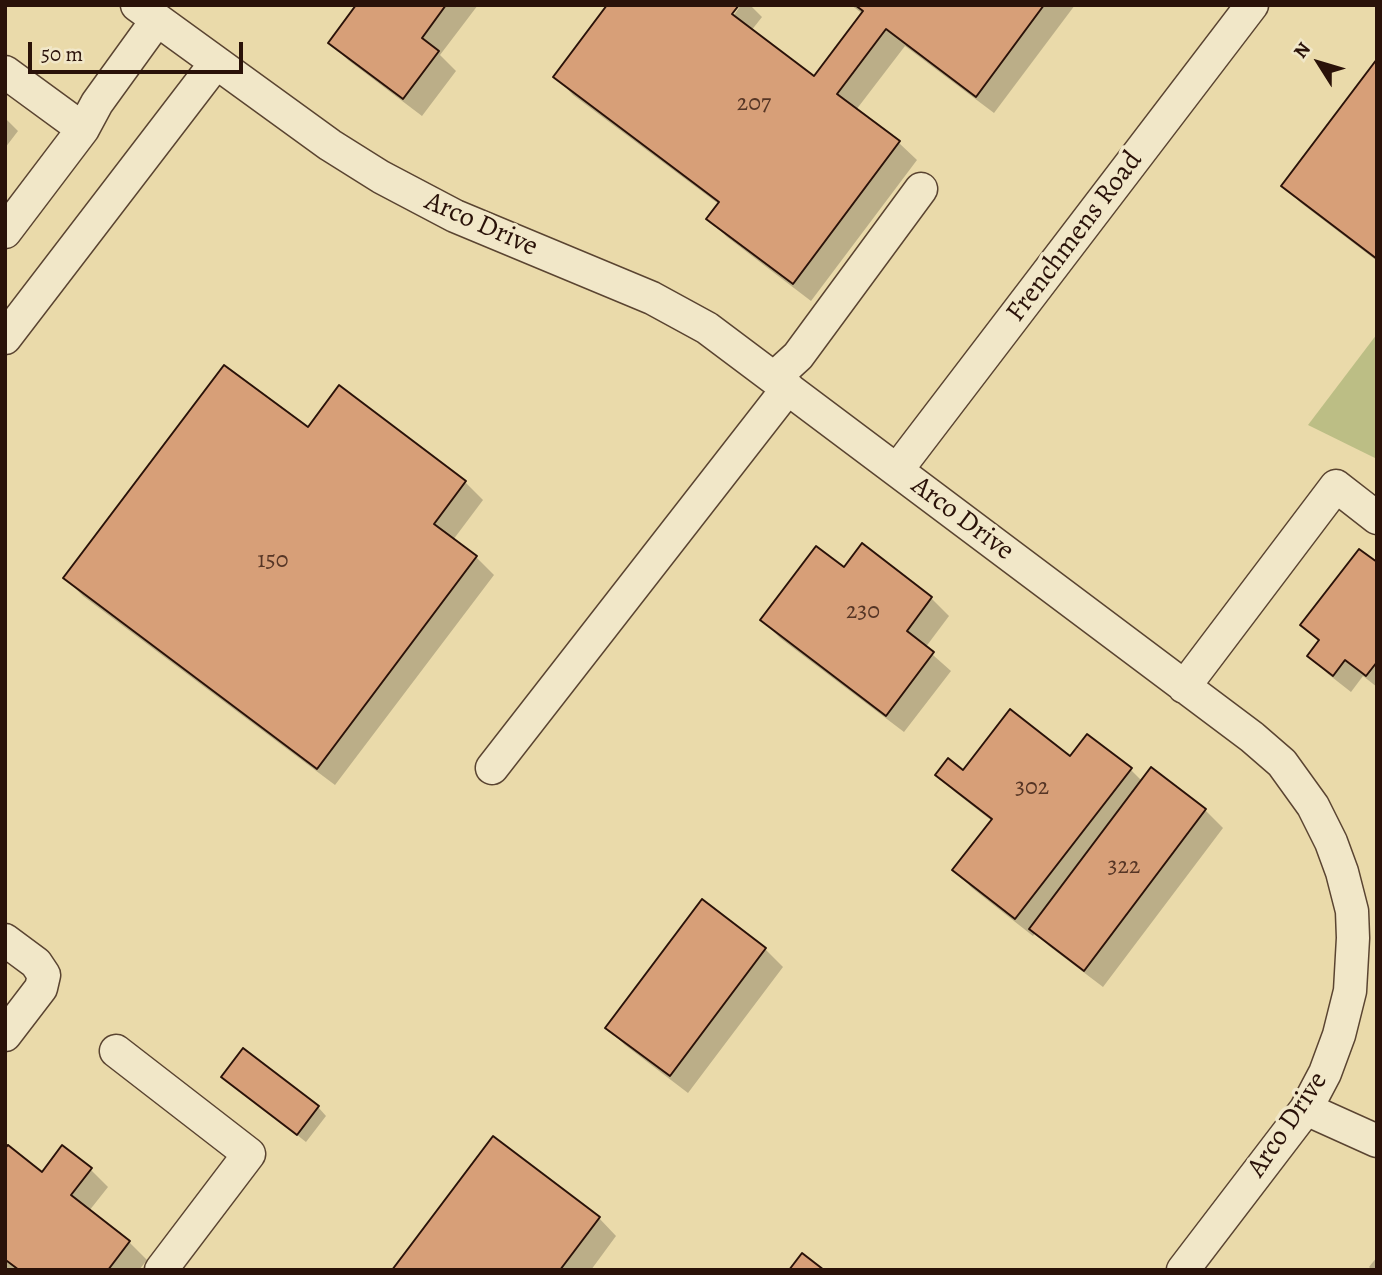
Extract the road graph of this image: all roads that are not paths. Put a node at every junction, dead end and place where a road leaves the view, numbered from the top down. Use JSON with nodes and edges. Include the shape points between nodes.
{"nodes":[{"id":1,"x":1252,"y":5,"type":"edge"},
{"id":2,"x":147,"y":13,"type":"edge"},
{"id":3,"x":215,"y":64,"type":"junction"},
{"id":4,"x":5,"y":72,"type":"edge"},
{"id":5,"x":83,"y":130,"type":"junction"},
{"id":6,"x":921,"y":189,"type":"dead end"},
{"id":7,"x":5,"y":232,"type":"edge"},
{"id":8,"x":5,"y":338,"type":"edge"},
{"id":9,"x":781,"y":383,"type":"junction"},
{"id":10,"x":897,"y":470,"type":"junction"},
{"id":11,"x":1377,"y":517,"type":"edge"},
{"id":12,"x":1184,"y":687,"type":"junction"},
{"id":13,"x":492,"y":768,"type":"dead end"},
{"id":14,"x":5,"y":940,"type":"edge"},
{"id":15,"x":5,"y":1035,"type":"edge"},
{"id":16,"x":116,"y":1051,"type":"dead end"},
{"id":17,"x":1306,"y":1109,"type":"junction"},
{"id":18,"x":1377,"y":1141,"type":"edge"},
{"id":19,"x":1186,"y":1269,"type":"edge"},
{"id":20,"x":161,"y":1270,"type":"edge"}],
"edges":[{"from":1,"to":10,"type":"street","name":"Frenchmens Road"},
{"from":2,"to":3,"type":"street","name":"Arco Drive"},
{"from":2,"to":5,"type":"street"},
{"from":3,"to":8,"type":"street"},
{"from":3,"to":9,"type":"street","name":"Arco Drive","via":[[381,177],[455,216],[652,298],[707,328]]},
{"from":4,"to":5,"type":"street"},
{"from":5,"to":7,"type":"street"},
{"from":6,"to":9,"type":"street"},
{"from":9,"to":10,"type":"street","name":"Arco Drive"},
{"from":9,"to":13,"type":"street"},
{"from":10,"to":12,"type":"street","name":"Arco Drive"},
{"from":11,"to":12,"type":"street","via":[[1336,486]]},
{"from":12,"to":17,"type":"street","name":"Arco Drive","via":[[1282,763],[1313,806],[1342,872],[1352,911],[1349,991],[1339,1035]]},
{"from":14,"to":15,"type":"street","via":[[36,963],[44,975],[41,988]]},
{"from":16,"to":20,"type":"street","via":[[249,1154]]},
{"from":17,"to":18,"type":"street"},
{"from":17,"to":19,"type":"street","name":"Arco Drive"}]}
